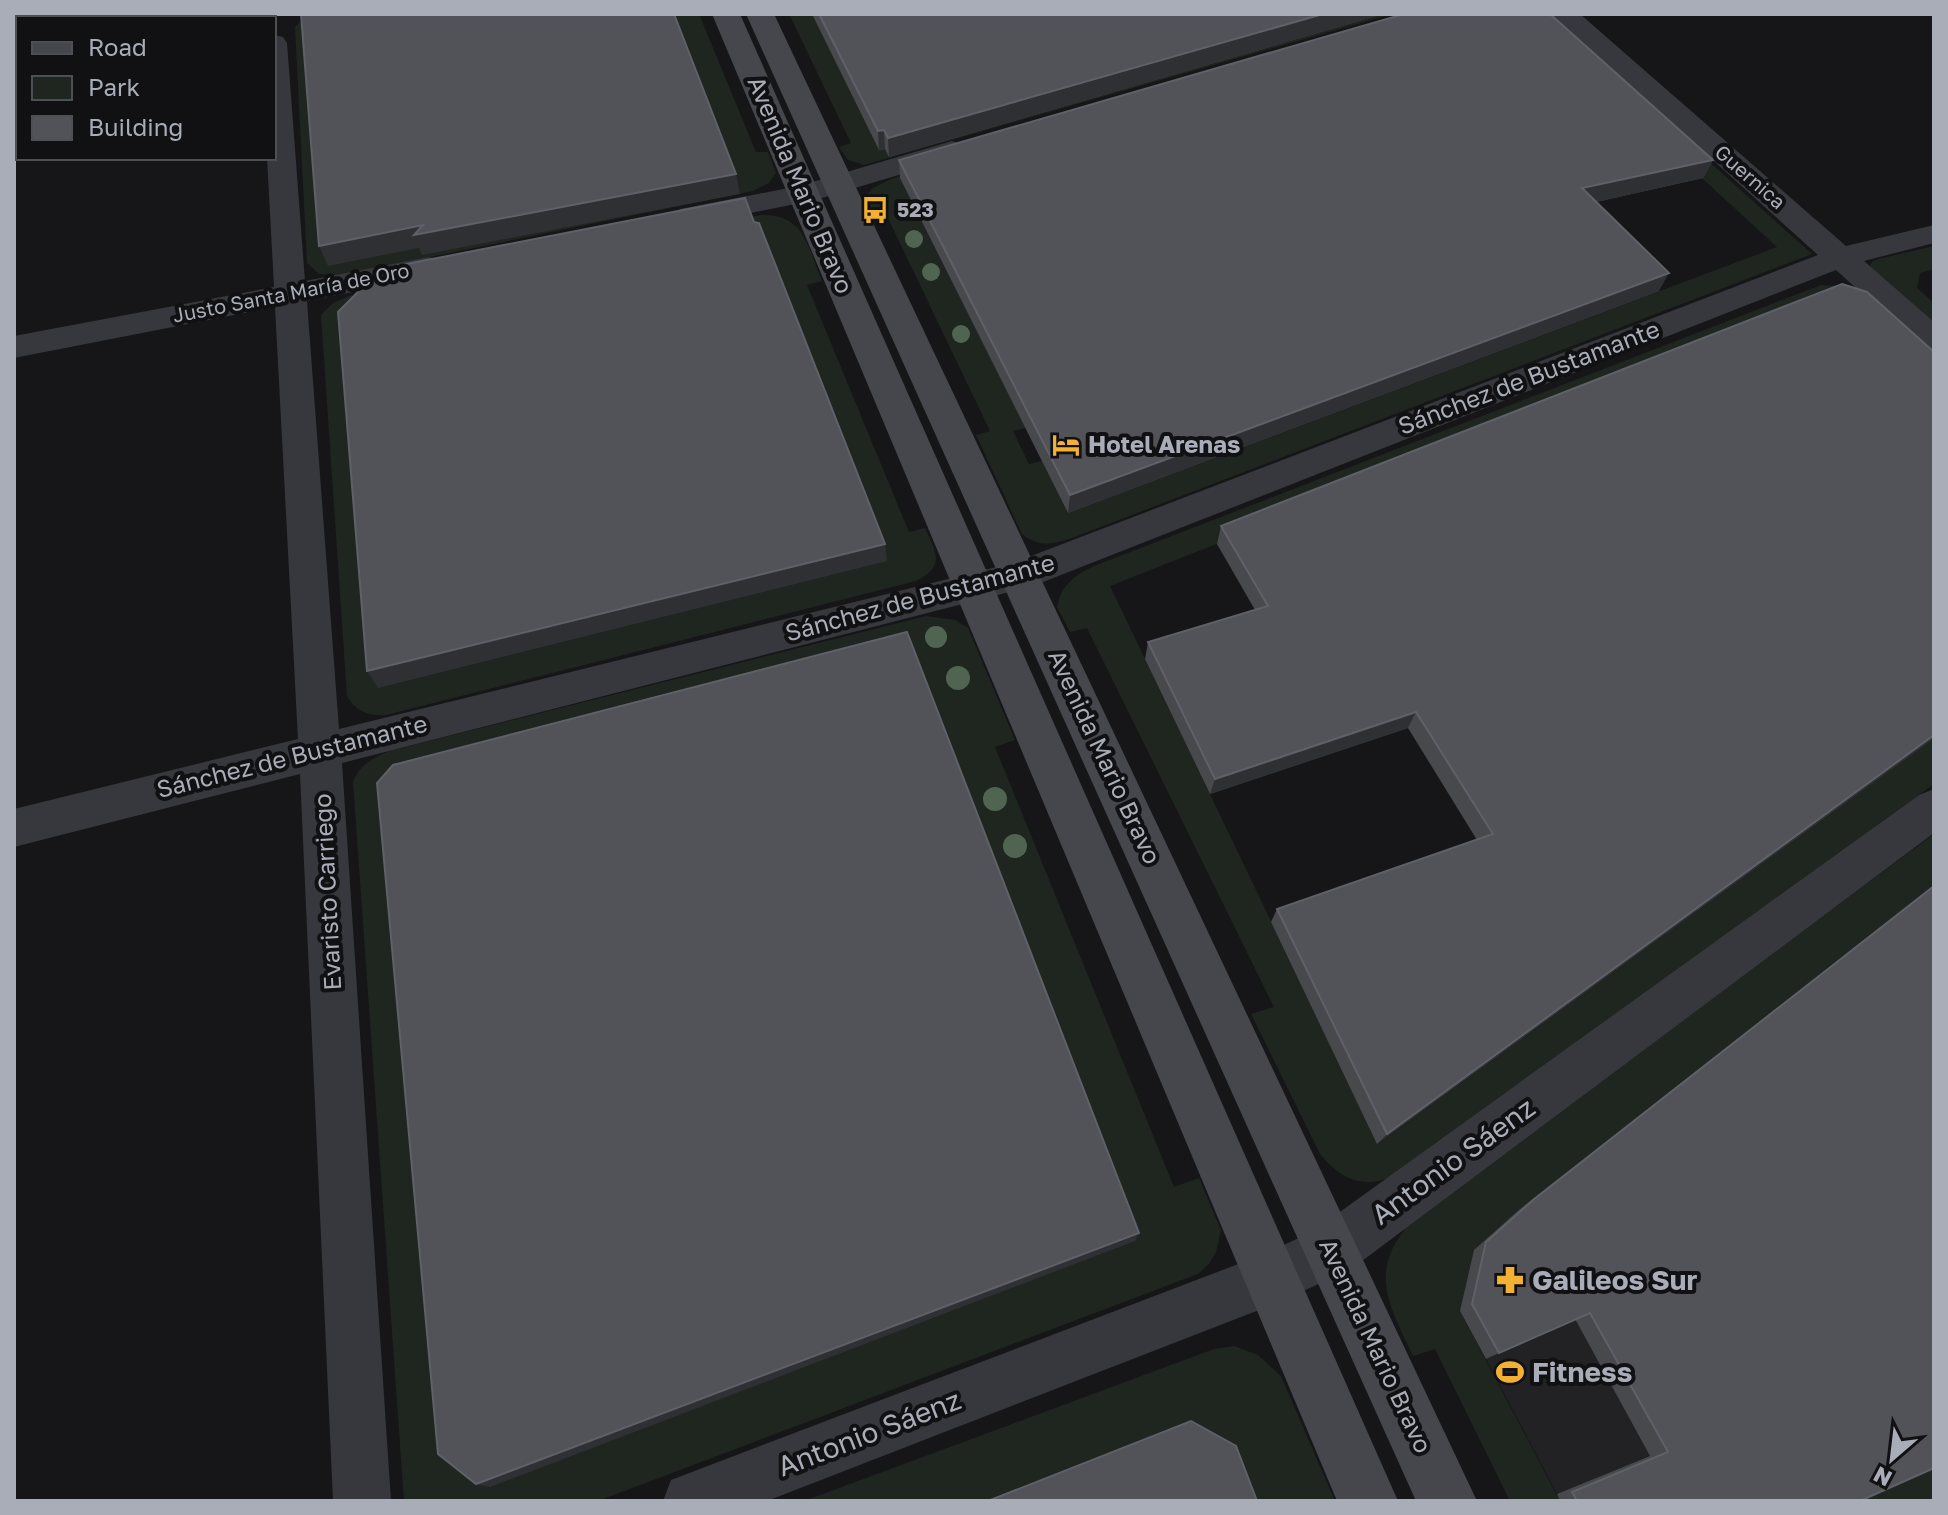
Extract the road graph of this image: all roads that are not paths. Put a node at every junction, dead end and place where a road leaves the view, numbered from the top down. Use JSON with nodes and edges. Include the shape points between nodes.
{"nodes":[{"id":1,"x":726,"y":14,"type":"edge"},
{"id":2,"x":760,"y":14,"type":"edge"},
{"id":3,"x":1564,"y":14,"type":"edge"},
{"id":4,"x":276,"y":72,"type":"edge"},
{"id":5,"x":977,"y":143,"type":"edge"},
{"id":6,"x":838,"y":183,"type":"junction"},
{"id":7,"x":804,"y":194,"type":"junction"},
{"id":8,"x":664,"y":221,"type":"edge"},
{"id":9,"x":1934,"y":234,"type":"edge"},
{"id":10,"x":1841,"y":257,"type":"junction"},
{"id":11,"x":462,"y":260,"type":"edge"},
{"id":12,"x":291,"y":293,"type":"junction"},
{"id":13,"x":1934,"y":340,"type":"edge"},
{"id":14,"x":14,"y":347,"type":"edge"},
{"id":15,"x":997,"y":582,"type":"junction"},
{"id":16,"x":320,"y":750,"type":"junction"},
{"id":17,"x":1934,"y":808,"type":"edge"},
{"id":18,"x":14,"y":828,"type":"edge"},
{"id":19,"x":1331,"y":1251,"type":"junction"},
{"id":20,"x":1272,"y":1278,"type":"junction"},
{"id":21,"x":362,"y":1501,"type":"edge"},
{"id":22,"x":692,"y":1501,"type":"edge"},
{"id":23,"x":1368,"y":1501,"type":"edge"},
{"id":24,"x":1447,"y":1501,"type":"edge"}],
"edges":[{"from":1,"to":7,"type":"main road","name":"Avenida Mario Bravo"},
{"from":2,"to":6,"type":"main road","name":"Avenida Mario Bravo"},
{"from":3,"to":10,"type":"street","name":"Guernica"},
{"from":4,"to":12,"type":"street","name":"Evaristo Carriego"},
{"from":5,"to":6,"type":"street"},
{"from":6,"to":7,"type":"street"},
{"from":6,"to":15,"type":"main road","name":"Avenida Mario Bravo"},
{"from":7,"to":8,"type":"street"},
{"from":7,"to":15,"type":"main road","name":"Avenida Mario Bravo"},
{"from":9,"to":10,"type":"street","name":"Sánchez de Bustamante"},
{"from":10,"to":13,"type":"street","name":"Guernica"},
{"from":10,"to":15,"type":"street","name":"Sánchez de Bustamante"},
{"from":11,"to":12,"type":"street","name":"Justo Santa María de Oro"},
{"from":12,"to":14,"type":"street","name":"Justo Santa María de Oro"},
{"from":12,"to":16,"type":"street","name":"Evaristo Carriego"},
{"from":15,"to":16,"type":"street","name":"Sánchez de Bustamante"},
{"from":15,"to":19,"type":"main road","name":"Avenida Mario Bravo"},
{"from":15,"to":20,"type":"main road","name":"Avenida Mario Bravo"},
{"from":16,"to":18,"type":"street","name":"Sánchez de Bustamante"},
{"from":16,"to":21,"type":"street","name":"Evaristo Carriego"},
{"from":17,"to":19,"type":"street","name":"Antonio Sáenz"},
{"from":19,"to":20,"type":"street","name":"Antonio Sáenz"},
{"from":19,"to":24,"type":"main road","name":"Avenida Mario Bravo"},
{"from":20,"to":22,"type":"street","name":"Antonio Sáenz"},
{"from":20,"to":23,"type":"main road","name":"Avenida Mario Bravo"}]}
